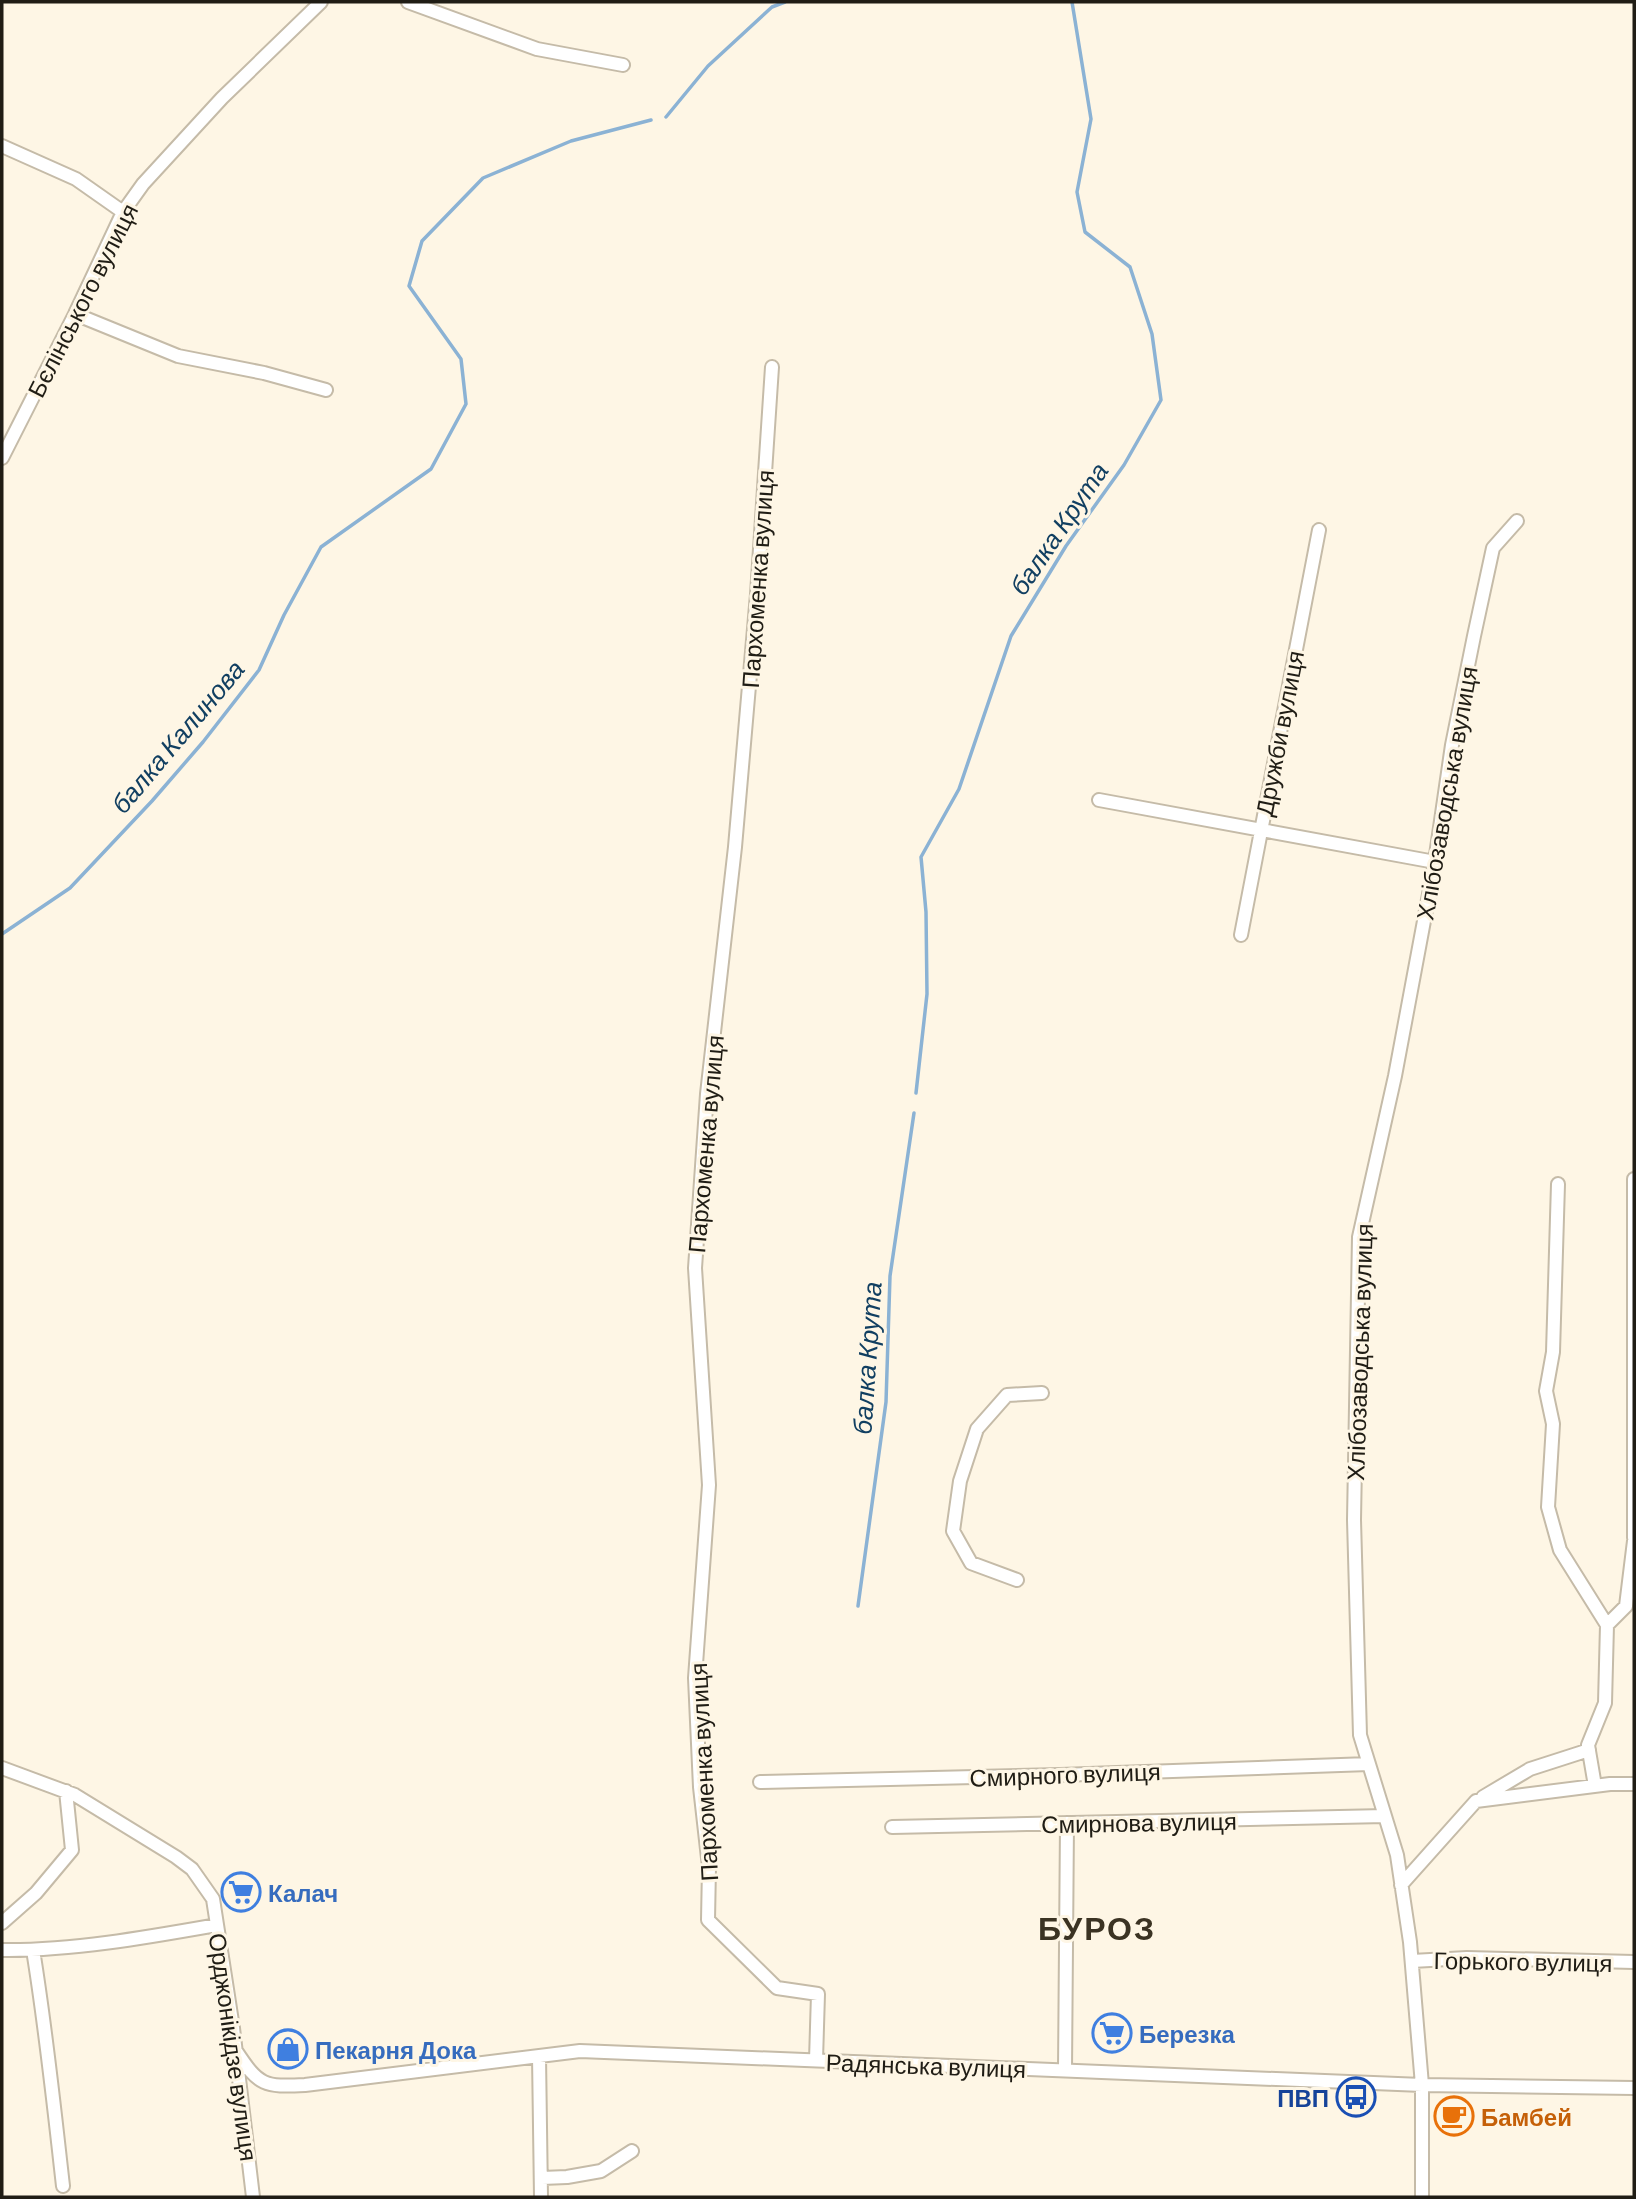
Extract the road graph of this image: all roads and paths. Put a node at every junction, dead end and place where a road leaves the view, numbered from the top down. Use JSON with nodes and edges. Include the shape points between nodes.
{"nodes":[{"id":1,"x":321,"y":2,"type":"edge"},
{"id":2,"x":408,"y":2,"type":"edge"},
{"id":3,"x":623,"y":65,"type":"dead end"},
{"id":4,"x":2,"y":146,"type":"edge"},
{"id":5,"x":123,"y":212,"type":"junction"},
{"id":6,"x":75,"y":314,"type":"junction"},
{"id":7,"x":772,"y":367,"type":"dead end"},
{"id":8,"x":326,"y":390,"type":"dead end"},
{"id":9,"x":2,"y":458,"type":"edge"},
{"id":10,"x":1517,"y":521,"type":"dead end"},
{"id":11,"x":1319,"y":530,"type":"dead end"},
{"id":12,"x":1098,"y":800,"type":"dead end"},
{"id":13,"x":1261,"y":830,"type":"junction"},
{"id":14,"x":1435,"y":862,"type":"junction"},
{"id":15,"x":1241,"y":936,"type":"dead end"},
{"id":16,"x":1558,"y":1184,"type":"dead end"},
{"id":17,"x":1634,"y":1184,"type":"edge"},
{"id":18,"x":1042,"y":1393,"type":"dead end"},
{"id":19,"x":1634,"y":1540,"type":"edge"},
{"id":20,"x":1017,"y":1580,"type":"dead end"},
{"id":21,"x":1630,"y":1606,"type":"edge"},
{"id":22,"x":1607,"y":1625,"type":"junction"},
{"id":23,"x":1589,"y":1750,"type":"junction"},
{"id":24,"x":1369,"y":1764,"type":"junction"},
{"id":25,"x":2,"y":1768,"type":"edge"},
{"id":26,"x":760,"y":1782,"type":"dead end"},
{"id":27,"x":1634,"y":1784,"type":"edge"},
{"id":28,"x":1595,"y":1786,"type":"junction"},
{"id":29,"x":66,"y":1791,"type":"junction"},
{"id":30,"x":1476,"y":1801,"type":"junction"},
{"id":31,"x":1385,"y":1816,"type":"junction"},
{"id":32,"x":1067,"y":1824,"type":"junction"},
{"id":33,"x":892,"y":1827,"type":"dead end"},
{"id":34,"x":1401,"y":1885,"type":"junction"},
{"id":35,"x":2,"y":1923,"type":"edge"},
{"id":36,"x":217,"y":1925,"type":"junction"},
{"id":37,"x":2,"y":1950,"type":"edge"},
{"id":38,"x":33,"y":1950,"type":"junction"},
{"id":39,"x":1412,"y":1961,"type":"junction"},
{"id":40,"x":1634,"y":1962,"type":"edge"},
{"id":41,"x":236,"y":2051,"type":"junction"},
{"id":42,"x":539,"y":2056,"type":"junction"},
{"id":43,"x":816,"y":2060,"type":"junction"},
{"id":44,"x":1065,"y":2070,"type":"junction"},
{"id":45,"x":1422,"y":2085,"type":"junction"},
{"id":46,"x":1634,"y":2088,"type":"edge"},
{"id":47,"x":632,"y":2151,"type":"dead end"},
{"id":48,"x":542,"y":2178,"type":"junction"},
{"id":49,"x":63,"y":2186,"type":"dead end"},
{"id":50,"x":253,"y":2197,"type":"edge"},
{"id":51,"x":541,"y":2197,"type":"edge"},
{"id":52,"x":1422,"y":2197,"type":"edge"}],
"edges":[{"from":1,"to":5,"type":"street","name":"Бєлінського вулиця","via":[[222,99]]},
{"from":2,"to":3,"type":"street","via":[[537,49]]},
{"from":4,"to":5,"type":"street","via":[[76,179]]},
{"from":5,"to":6,"type":"street","name":"Бєлінського вулиця"},
{"from":6,"to":8,"type":"street","via":[[178,356]]},
{"from":6,"to":9,"type":"street","name":"Бєлінського вулиця"},
{"from":7,"to":43,"type":"street","name":"Пархоменка вулиця","via":[[757,594],[695,1268],[709,1485],[695,1678],[709,1867],[708,1920],[777,1988],[818,1994]]},
{"from":10,"to":14,"type":"street","name":"Хлібозаводська вулиця","via":[[1493,548],[1452,746]]},
{"from":11,"to":13,"type":"street","name":"Дружби вулиця"},
{"from":12,"to":13,"type":"street"},
{"from":13,"to":14,"type":"street"},
{"from":13,"to":15,"type":"street","name":"Дружби вулиця"},
{"from":14,"to":24,"type":"street","name":"Хлібозаводська вулиця","via":[[1359,1237],[1354,1520],[1360,1735]]},
{"from":16,"to":22,"type":"street","via":[[1553,1352],[1546,1391],[1553,1424],[1548,1507],[1560,1550]]},
{"from":17,"to":19,"type":"street"},
{"from":18,"to":20,"type":"street","via":[[1007,1395],[977,1429],[960,1481],[953,1531],[971,1563]]},
{"from":19,"to":21,"type":"street"},
{"from":21,"to":22,"type":"street"},
{"from":22,"to":23,"type":"street","via":[[1605,1703]]},
{"from":23,"to":28,"type":"street"},
{"from":23,"to":30,"type":"street","via":[[1530,1769]]},
{"from":24,"to":26,"type":"street","name":"Смирного вулиця"},
{"from":24,"to":31,"type":"street","name":"Хлібозаводська вулиця"},
{"from":25,"to":29,"type":"street","name":"Орджонікідзе вулиця"},
{"from":27,"to":28,"type":"street"},
{"from":28,"to":30,"type":"street"},
{"from":29,"to":35,"type":"street","via":[[72,1850],[36,1893]]},
{"from":29,"to":36,"type":"street","name":"Орджонікідзе вулиця","via":[[192,1869],[213,1899]]},
{"from":30,"to":34,"type":"street"},
{"from":31,"to":32,"type":"street","name":"Смирнова вулиця"},
{"from":31,"to":34,"type":"street","name":"Хлібозаводська вулиця"},
{"from":32,"to":33,"type":"street","name":"Смирнова вулиця"},
{"from":32,"to":44,"type":"street"},
{"from":34,"to":39,"type":"street","name":"Хлібозаводська вулиця"},
{"from":36,"to":38,"type":"street"},
{"from":36,"to":41,"type":"street","name":"Орджонікідзе вулиця"},
{"from":37,"to":38,"type":"street"},
{"from":38,"to":49,"type":"street"},
{"from":39,"to":40,"type":"street","name":"Горького вулиця"},
{"from":39,"to":45,"type":"street","name":"Хлібозаводська вулиця"},
{"from":41,"to":42,"type":"street","name":"Радянська вулиця","via":[[252,2075],[272,2086]]},
{"from":41,"to":50,"type":"street","name":"Орджонікідзе вулиця"},
{"from":42,"to":43,"type":"street","name":"Радянська вулиця","via":[[580,2051]]},
{"from":42,"to":48,"type":"street"},
{"from":43,"to":44,"type":"street","name":"Радянська вулиця"},
{"from":44,"to":45,"type":"street","name":"Радянська вулиця"},
{"from":45,"to":46,"type":"street","name":"Радянська вулиця"},
{"from":45,"to":52,"type":"street","name":"Хлібозаводська вулиця"},
{"from":47,"to":48,"type":"street","via":[[601,2171]]},
{"from":48,"to":51,"type":"street"}]}
